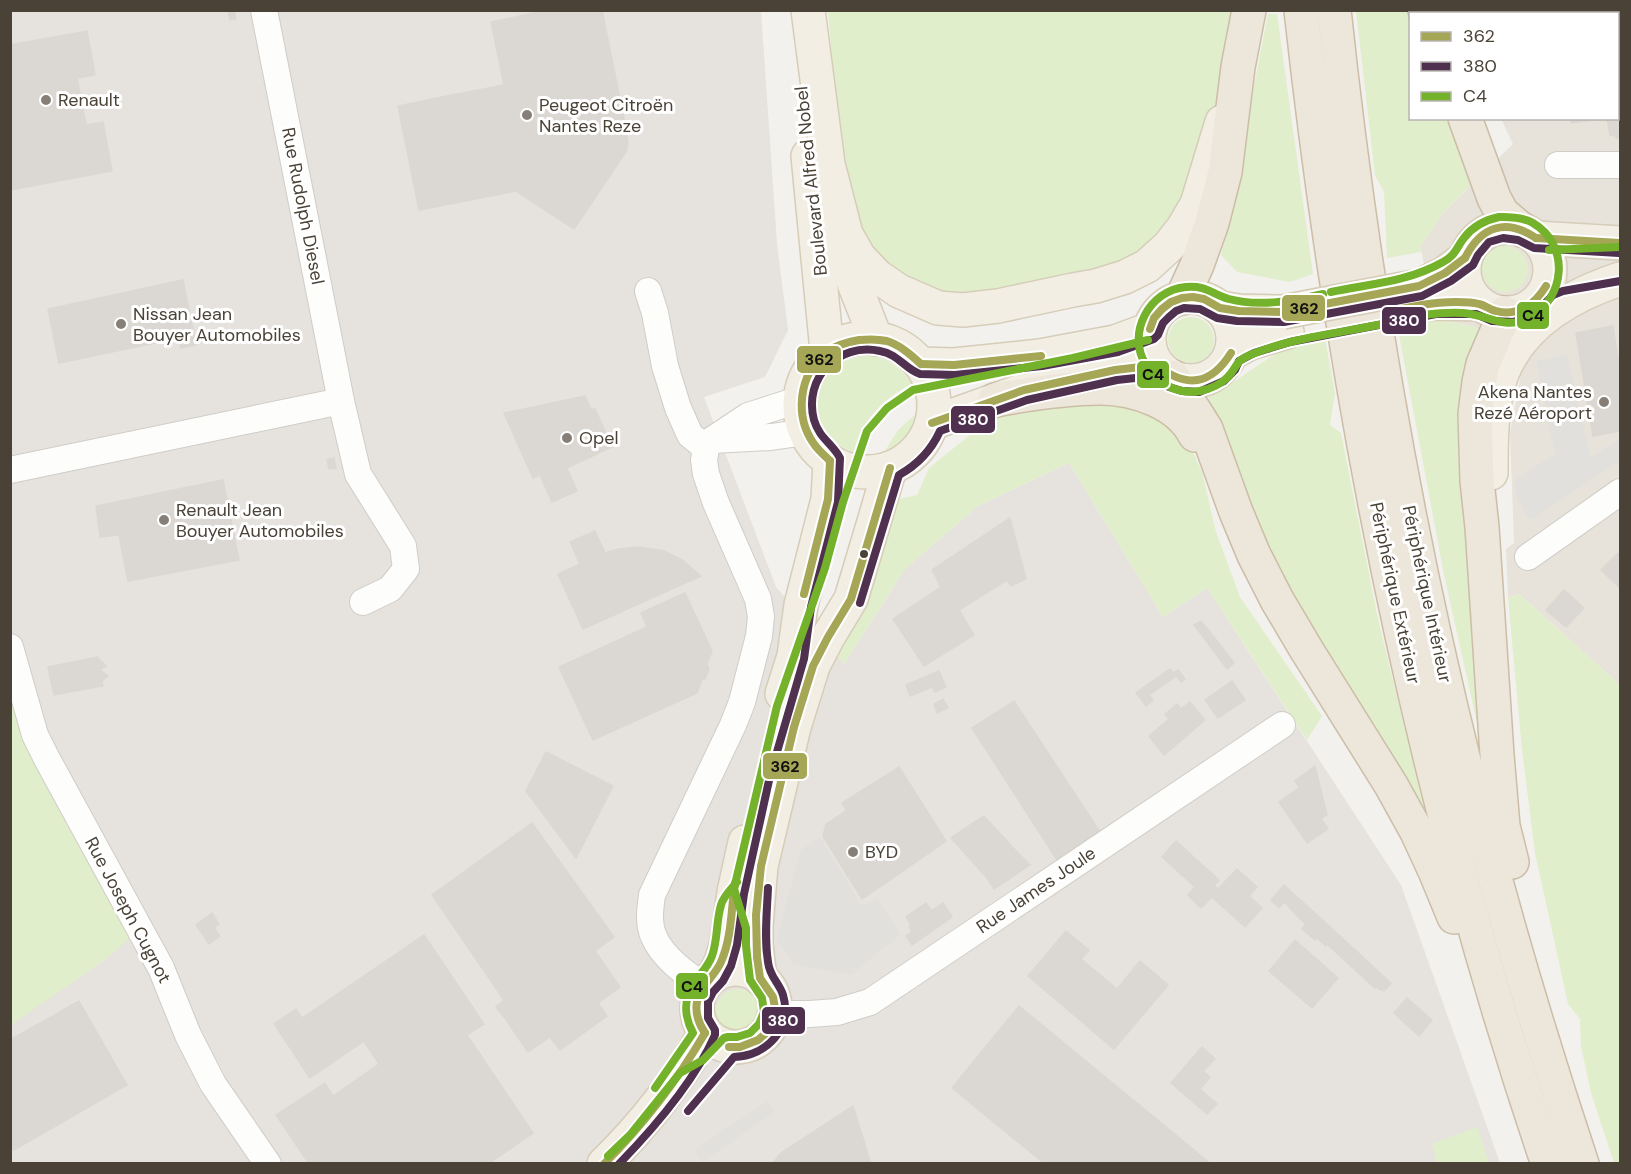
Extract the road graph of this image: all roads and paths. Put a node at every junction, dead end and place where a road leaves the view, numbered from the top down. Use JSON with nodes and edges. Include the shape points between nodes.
{"nodes":[{"id":1,"x":264,"y":10,"type":"edge"},
{"id":2,"x":796,"y":10,"type":"edge"},
{"id":3,"x":807,"y":10,"type":"edge"},
{"id":4,"x":1249,"y":10,"type":"edge"},
{"id":5,"x":1301,"y":10,"type":"edge"},
{"id":6,"x":1334,"y":10,"type":"edge"},
{"id":7,"x":1238,"y":67,"type":"junction"},
{"id":8,"x":1466,"y":120,"type":"edge"},
{"id":9,"x":1558,"y":165,"type":"dead end"},
{"id":10,"x":1620,"y":165,"type":"edge"},
{"id":11,"x":1529,"y":234,"type":"junction"},
{"id":12,"x":1620,"y":243,"type":"edge"},
{"id":13,"x":1465,"y":258,"type":"junction"},
{"id":14,"x":1620,"y":270,"type":"edge"},
{"id":15,"x":1620,"y":279,"type":"edge"},
{"id":16,"x":1546,"y":286,"type":"junction"},
{"id":17,"x":648,"y":291,"type":"dead end"},
{"id":18,"x":1420,"y":295,"type":"junction"},
{"id":19,"x":1182,"y":298,"type":"junction"},
{"id":20,"x":1220,"y":308,"type":"junction"},
{"id":21,"x":1493,"y":309,"type":"junction"},
{"id":22,"x":1285,"y":322,"type":"junction"},
{"id":23,"x":1150,"y":329,"type":"junction"},
{"id":24,"x":876,"y":339,"type":"junction"},
{"id":25,"x":827,"y":351,"type":"junction"},
{"id":26,"x":1231,"y":353,"type":"junction"},
{"id":27,"x":921,"y":364,"type":"junction"},
{"id":28,"x":1165,"y":371,"type":"junction"},
{"id":29,"x":801,"y":399,"type":"junction"},
{"id":30,"x":995,"y":400,"type":"junction"},
{"id":31,"x":341,"y":401,"type":"junction"},
{"id":32,"x":932,"y":423,"type":"junction"},
{"id":33,"x":806,"y":432,"type":"junction"},
{"id":34,"x":709,"y":444,"type":"junction"},
{"id":35,"x":830,"y":461,"type":"junction"},
{"id":36,"x":890,"y":468,"type":"junction"},
{"id":37,"x":10,"y":470,"type":"edge"},
{"id":38,"x":1224,"y":482,"type":"junction"},
{"id":39,"x":1620,"y":492,"type":"edge"},
{"id":40,"x":1482,"y":527,"type":"junction"},
{"id":41,"x":1528,"y":557,"type":"dead end"},
{"id":42,"x":363,"y":602,"type":"dead end"},
{"id":43,"x":10,"y":646,"type":"edge"},
{"id":44,"x":1282,"y":725,"type":"dead end"},
{"id":45,"x":760,"y":978,"type":"junction"},
{"id":46,"x":1524,"y":978,"type":"junction"},
{"id":47,"x":709,"y":981,"type":"junction"},
{"id":48,"x":774,"y":1014,"type":"junction"},
{"id":49,"x":1504,"y":1029,"type":"junction"},
{"id":50,"x":717,"y":1040,"type":"junction"},
{"id":51,"x":268,"y":1164,"type":"edge"},
{"id":52,"x":604,"y":1164,"type":"edge"},
{"id":53,"x":628,"y":1164,"type":"edge"},
{"id":54,"x":1548,"y":1164,"type":"edge"},
{"id":55,"x":1582,"y":1164,"type":"edge"}],
"edges":[{"from":1,"to":31,"type":"street","name":"Rue Rudolph Diesel"},
{"from":2,"to":25,"type":"main road","name":"Boulevard Alfred Nobel"},
{"from":3,"to":7,"type":"main road","via":[[828,164],[846,234],[859,257],[877,276],[899,291],[938,308],[998,306],[1096,286],[1147,266],[1169,246],[1197,204]]},
{"from":3,"to":24,"type":"main road","name":"Boulevard Alfred Nobel","via":[[810,98],[829,211]]},
{"from":4,"to":7,"type":"highway"},
{"from":5,"to":49,"type":"highway","name":"Périphérique Extérieur","via":[[1333,257],[1383,545],[1432,763]]},
{"from":6,"to":46,"type":"highway","name":"Périphérique Intérieur","via":[[1365,253],[1412,526],[1467,773]]},
{"from":7,"to":19,"type":"highway","via":[[1225,172],[1212,223]]},
{"from":8,"to":11,"type":"highway","via":[[1502,213]]},
{"from":9,"to":10,"type":"street"},
{"from":11,"to":12,"type":"main road"},
{"from":11,"to":13,"type":"main road","via":[[1512,227],[1492,229],[1475,241]]},
{"from":11,"to":16,"type":"main road","via":[[1549,260]]},
{"from":13,"to":18,"type":"main road"},
{"from":13,"to":21,"type":"main road","via":[[1466,284],[1472,295]]},
{"from":14,"to":16,"type":"main road"},
{"from":15,"to":40,"type":"main road","via":[[1556,308],[1532,327],[1511,355],[1496,394],[1490,505]]},
{"from":16,"to":21,"type":"main road","via":[[1541,296],[1525,309]]},
{"from":17,"to":34,"type":"street","via":[[678,408],[690,435]]},
{"from":18,"to":21,"type":"main road","via":[[1434,303]]},
{"from":18,"to":22,"type":"main road","bridge":true},
{"from":19,"to":20,"type":"main road","via":[[1204,299]]},
{"from":19,"to":23,"type":"main road","via":[[1161,309]]},
{"from":20,"to":22,"type":"main road"},
{"from":20,"to":26,"type":"main road","via":[[1232,327]]},
{"from":21,"to":40,"type":"highway","via":[[1475,414],[1476,481]]},
{"from":22,"to":26,"type":"main road"},
{"from":23,"to":27,"type":"main road","via":[[1115,342],[1040,356],[954,365]]},
{"from":23,"to":28,"type":"main road","via":[[1150,350]]},
{"from":24,"to":25,"type":"main road","via":[[859,339]]},
{"from":24,"to":27,"type":"main road","via":[[898,346]]},
{"from":25,"to":29,"type":"main road","via":[[806,377]]},
{"from":26,"to":28,"type":"main road","via":[[1217,373],[1196,381],[1184,381]]},
{"from":27,"to":32,"type":"main road","via":[[933,395]]},
{"from":28,"to":30,"type":"main road","via":[[1115,370]]},
{"from":28,"to":38,"type":"highway","via":[[1206,429]]},
{"from":29,"to":33,"type":"main road"},
{"from":29,"to":34,"type":"street","via":[[748,416]]},
{"from":30,"to":32,"type":"main road"},
{"from":30,"to":38,"type":"highway","via":[[1101,388],[1134,392],[1156,400],[1191,426],[1210,465]]},
{"from":31,"to":37,"type":"street"},
{"from":31,"to":42,"type":"street","name":"Rue Rudolph Diesel","via":[[358,474],[403,546],[406,568],[390,589]]},
{"from":32,"to":36,"type":"main road","via":[[916,450]]},
{"from":33,"to":34,"type":"street"},
{"from":33,"to":35,"type":"main road"},
{"from":34,"to":47,"type":"street","via":[[704,460],[706,474],[758,599],[759,636],[742,702],[652,895],[650,916],[654,937],[665,953],[687,974]]},
{"from":35,"to":36,"type":"main road","via":[[864,472]]},
{"from":35,"to":47,"type":"main road","via":[[828,499],[801,605],[794,656],[760,773],[727,943]]},
{"from":36,"to":45,"type":"main road","via":[[851,599],[813,666],[794,727],[761,866],[756,926]]},
{"from":38,"to":49,"type":"highway","via":[[1277,600],[1417,832],[1453,915],[1480,1000]]},
{"from":39,"to":41,"type":"street"},
{"from":40,"to":46,"type":"highway","via":[[1503,826],[1529,935]]},
{"from":43,"to":51,"type":"street","name":"Rue Joseph Cugnot","via":[[35,735],[161,968],[213,1084]]},
{"from":44,"to":48,"type":"street","name":"Rue James Joule","via":[[870,1002],[837,1012]]},
{"from":45,"to":47,"type":"main road","via":[[740,970],[727,970]]},
{"from":45,"to":48,"type":"main road","via":[[772,994]]},
{"from":46,"to":55,"type":"highway","name":"Périphérique Intérieur"},
{"from":47,"to":50,"type":"main road","via":[[698,999],[698,1021]]},
{"from":48,"to":50,"type":"main road","via":[[768,1030],[756,1042],[738,1048]]},
{"from":49,"to":54,"type":"highway","name":"Périphérique Extérieur"},
{"from":50,"to":52,"type":"main road","via":[[691,1056],[628,1140]]},
{"from":50,"to":53,"type":"main road","via":[[647,1144]]}]}
